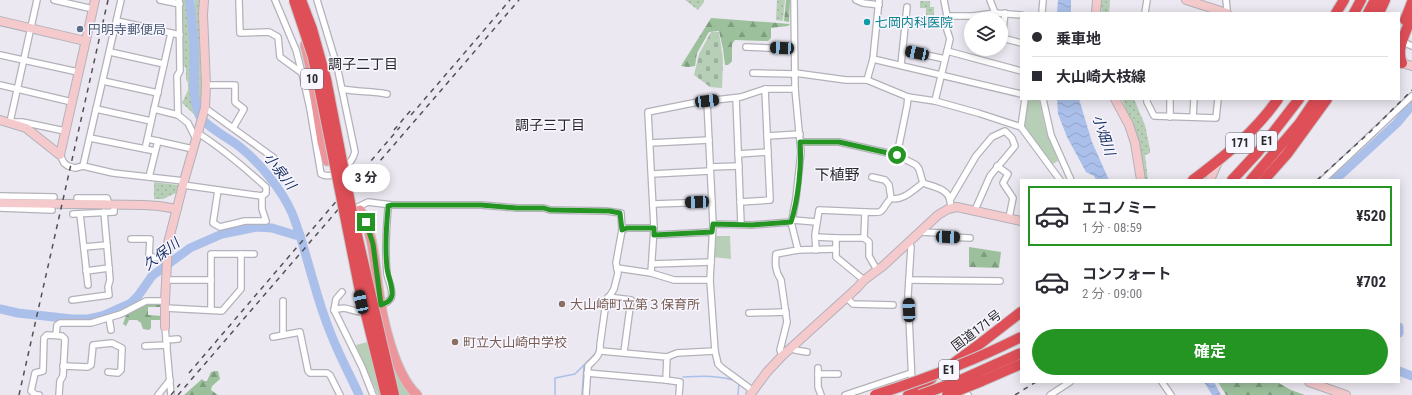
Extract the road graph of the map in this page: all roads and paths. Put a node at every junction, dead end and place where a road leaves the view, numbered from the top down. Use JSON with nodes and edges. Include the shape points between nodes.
{"nodes":[{"id":1,"x":37,"y":0,"type":"edge"},
{"id":2,"x":54,"y":0,"type":"edge"},
{"id":3,"x":95,"y":0,"type":"edge"},
{"id":4,"x":121,"y":0,"type":"edge"},
{"id":5,"x":160,"y":0,"type":"edge"},
{"id":6,"x":204,"y":0,"type":"edge"},
{"id":7,"x":239,"y":0,"type":"edge"},
{"id":8,"x":275,"y":0,"type":"edge"},
{"id":9,"x":290,"y":0,"type":"edge"},
{"id":10,"x":294,"y":0,"type":"edge"},
{"id":11,"x":301,"y":0,"type":"edge"},
{"id":12,"x":317,"y":0,"type":"edge"},
{"id":13,"x":794,"y":0,"type":"edge"},
{"id":14,"x":856,"y":0,"type":"edge"},
{"id":15,"x":944,"y":0,"type":"edge"},
{"id":16,"x":1147,"y":0,"type":"edge"},
{"id":17,"x":1186,"y":0,"type":"edge"},
{"id":18,"x":1226,"y":0,"type":"edge"},
{"id":19,"x":1344,"y":0,"type":"edge"},
{"id":20,"x":1361,"y":0,"type":"edge"},
{"id":21,"x":1375,"y":0,"type":"edge"},
{"id":22,"x":1385,"y":0,"type":"edge"},
{"id":23,"x":180,"y":2,"type":"edge"},
{"id":24,"x":879,"y":2,"type":"edge"},
{"id":25,"x":1042,"y":2,"type":"edge"},
{"id":26,"x":1412,"y":2,"type":"edge"},
{"id":27,"x":908,"y":7,"type":"dead end"},
{"id":28,"x":93,"y":9,"type":"junction"},
{"id":29,"x":1223,"y":11,"type":"edge"},
{"id":30,"x":1039,"y":12,"type":"edge"},
{"id":31,"x":1145,"y":12,"type":"edge"},
{"id":32,"x":1337,"y":12,"type":"edge"},
{"id":33,"x":1355,"y":12,"type":"edge"},
{"id":34,"x":1369,"y":12,"type":"edge"},
{"id":35,"x":1379,"y":12,"type":"edge"},
{"id":36,"x":1008,"y":13,"type":"edge"},
{"id":37,"x":1020,"y":15,"type":"edge"},
{"id":38,"x":1412,"y":15,"type":"edge"},
{"id":39,"x":947,"y":16,"type":"junction"},
{"id":40,"x":964,"y":16,"type":"edge"},
{"id":41,"x":0,"y":21,"type":"edge"},
{"id":42,"x":116,"y":21,"type":"junction"},
{"id":43,"x":31,"y":28,"type":"junction"},
{"id":44,"x":171,"y":33,"type":"junction"},
{"id":45,"x":180,"y":35,"type":"junction"},
{"id":46,"x":86,"y":40,"type":"junction"},
{"id":47,"x":1008,"y":40,"type":"edge"},
{"id":48,"x":1405,"y":42,"type":"edge"},
{"id":49,"x":1020,"y":43,"type":"edge"},
{"id":50,"x":746,"y":47,"type":"dead end"},
{"id":51,"x":794,"y":49,"type":"junction"},
{"id":52,"x":902,"y":50,"type":"junction"},
{"id":53,"x":947,"y":51,"type":"junction"},
{"id":54,"x":110,"y":52,"type":"junction"},
{"id":55,"x":1400,"y":53,"type":"edge"},
{"id":56,"x":0,"y":54,"type":"edge"},
{"id":57,"x":873,"y":59,"type":"junction"},
{"id":58,"x":945,"y":59,"type":"junction"},
{"id":59,"x":24,"y":60,"type":"junction"},
{"id":60,"x":1400,"y":63,"type":"edge"},
{"id":61,"x":164,"y":64,"type":"junction"},
{"id":62,"x":901,"y":65,"type":"junction"},
{"id":63,"x":1412,"y":66,"type":"edge"},
{"id":64,"x":1020,"y":70,"type":"edge"},
{"id":65,"x":78,"y":72,"type":"junction"},
{"id":66,"x":302,"y":73,"type":"junction"},
{"id":67,"x":753,"y":73,"type":"dead end"},
{"id":68,"x":794,"y":74,"type":"junction"},
{"id":69,"x":941,"y":75,"type":"junction"},
{"id":70,"x":867,"y":80,"type":"junction"},
{"id":71,"x":103,"y":81,"type":"junction"},
{"id":72,"x":0,"y":85,"type":"edge"},
{"id":73,"x":206,"y":85,"type":"junction"},
{"id":74,"x":18,"y":89,"type":"junction"},
{"id":75,"x":342,"y":89,"type":"junction"},
{"id":76,"x":765,"y":89,"type":"junction"},
{"id":77,"x":795,"y":89,"type":"junction"},
{"id":78,"x":158,"y":93,"type":"junction"},
{"id":79,"x":387,"y":94,"type":"dead end"},
{"id":80,"x":1020,"y":94,"type":"edge"},
{"id":81,"x":1412,"y":96,"type":"edge"},
{"id":82,"x":908,"y":97,"type":"junction"},
{"id":83,"x":736,"y":98,"type":"junction"},
{"id":84,"x":935,"y":100,"type":"junction"},
{"id":85,"x":1025,"y":100,"type":"edge"},
{"id":86,"x":1043,"y":100,"type":"edge"},
{"id":87,"x":1116,"y":100,"type":"edge"},
{"id":88,"x":1147,"y":100,"type":"edge"},
{"id":89,"x":1170,"y":100,"type":"edge"},
{"id":90,"x":1194,"y":100,"type":"edge"},
{"id":91,"x":1218,"y":100,"type":"edge"},
{"id":92,"x":1277,"y":100,"type":"edge"},
{"id":93,"x":1298,"y":100,"type":"edge"},
{"id":94,"x":1315,"y":100,"type":"edge"},
{"id":95,"x":1326,"y":100,"type":"edge"},
{"id":96,"x":707,"y":101,"type":"junction"},
{"id":97,"x":72,"y":102,"type":"junction"},
{"id":98,"x":96,"y":109,"type":"junction"},
{"id":99,"x":154,"y":109,"type":"junction"},
{"id":100,"x":205,"y":109,"type":"junction"},
{"id":101,"x":178,"y":115,"type":"junction"},
{"id":102,"x":1170,"y":117,"type":"junction"},
{"id":103,"x":1193,"y":117,"type":"junction"},
{"id":104,"x":0,"y":120,"type":"edge"},
{"id":105,"x":151,"y":121,"type":"junction"},
{"id":106,"x":10,"y":122,"type":"junction"},
{"id":107,"x":1021,"y":127,"type":"junction"},
{"id":108,"x":233,"y":128,"type":"junction"},
{"id":109,"x":65,"y":131,"type":"junction"},
{"id":110,"x":198,"y":134,"type":"junction"},
{"id":111,"x":800,"y":134,"type":"junction"},
{"id":112,"x":767,"y":136,"type":"junction"},
{"id":113,"x":90,"y":138,"type":"junction"},
{"id":114,"x":148,"y":139,"type":"junction"},
{"id":115,"x":709,"y":140,"type":"junction"},
{"id":116,"x":158,"y":141,"type":"junction"},
{"id":117,"x":800,"y":142,"type":"junction"},
{"id":118,"x":650,"y":143,"type":"junction"},
{"id":119,"x":145,"y":149,"type":"junction"},
{"id":120,"x":193,"y":149,"type":"junction"},
{"id":121,"x":155,"y":151,"type":"junction"},
{"id":122,"x":768,"y":152,"type":"junction"},
{"id":123,"x":738,"y":154,"type":"junction"},
{"id":124,"x":60,"y":155,"type":"junction"},
{"id":125,"x":897,"y":155,"type":"junction"},
{"id":126,"x":274,"y":158,"type":"dead end"},
{"id":127,"x":327,"y":161,"type":"dead end"},
{"id":128,"x":1218,"y":161,"type":"junction"},
{"id":129,"x":84,"y":166,"type":"junction"},
{"id":130,"x":739,"y":166,"type":"junction"},
{"id":131,"x":997,"y":166,"type":"junction"},
{"id":132,"x":710,"y":169,"type":"junction"},
{"id":133,"x":652,"y":174,"type":"junction"},
{"id":134,"x":149,"y":177,"type":"junction"},
{"id":135,"x":872,"y":177,"type":"dead end"},
{"id":136,"x":1059,"y":179,"type":"edge"},
{"id":137,"x":1071,"y":179,"type":"edge"},
{"id":138,"x":1142,"y":179,"type":"edge"},
{"id":139,"x":1194,"y":179,"type":"edge"},
{"id":140,"x":1210,"y":179,"type":"edge"},
{"id":141,"x":1233,"y":179,"type":"edge"},
{"id":142,"x":1252,"y":179,"type":"edge"},
{"id":143,"x":1265,"y":179,"type":"edge"},
{"id":144,"x":1324,"y":179,"type":"edge"},
{"id":145,"x":184,"y":183,"type":"junction"},
{"id":146,"x":923,"y":183,"type":"junction"},
{"id":147,"x":218,"y":190,"type":"junction"},
{"id":148,"x":0,"y":196,"type":"edge"},
{"id":149,"x":262,"y":196,"type":"junction"},
{"id":150,"x":54,"y":197,"type":"dead end"},
{"id":151,"x":77,"y":198,"type":"dead end"},
{"id":152,"x":891,"y":198,"type":"junction"},
{"id":153,"x":712,"y":202,"type":"junction"},
{"id":154,"x":740,"y":202,"type":"junction"},
{"id":155,"x":0,"y":203,"type":"edge"},
{"id":156,"x":111,"y":204,"type":"junction"},
{"id":157,"x":653,"y":204,"type":"junction"},
{"id":158,"x":951,"y":204,"type":"junction"},
{"id":159,"x":392,"y":205,"type":"junction"},
{"id":160,"x":0,"y":208,"type":"edge"},
{"id":161,"x":176,"y":209,"type":"junction"},
{"id":162,"x":52,"y":210,"type":"dead end"},
{"id":163,"x":360,"y":210,"type":"dead end"},
{"id":164,"x":975,"y":210,"type":"junction"},
{"id":165,"x":104,"y":212,"type":"junction"},
{"id":166,"x":865,"y":212,"type":"junction"},
{"id":167,"x":1009,"y":218,"type":"junction"},
{"id":168,"x":791,"y":221,"type":"junction"},
{"id":169,"x":1020,"y":221,"type":"edge"},
{"id":170,"x":817,"y":222,"type":"junction"},
{"id":171,"x":713,"y":224,"type":"junction"},
{"id":172,"x":741,"y":224,"type":"junction"},
{"id":173,"x":654,"y":228,"type":"junction"},
{"id":174,"x":622,"y":230,"type":"junction"},
{"id":175,"x":712,"y":232,"type":"junction"},
{"id":176,"x":920,"y":232,"type":"junction"},
{"id":177,"x":654,"y":235,"type":"junction"},
{"id":178,"x":816,"y":237,"type":"junction"},
{"id":179,"x":836,"y":238,"type":"junction"},
{"id":180,"x":864,"y":238,"type":"junction"},
{"id":181,"x":970,"y":238,"type":"dead end"},
{"id":182,"x":130,"y":239,"type":"dead end"},
{"id":183,"x":908,"y":242,"type":"junction"},
{"id":184,"x":107,"y":245,"type":"junction"},
{"id":185,"x":84,"y":247,"type":"junction"},
{"id":186,"x":836,"y":249,"type":"junction"},
{"id":187,"x":798,"y":250,"type":"junction"},
{"id":188,"x":816,"y":250,"type":"junction"},
{"id":189,"x":241,"y":254,"type":"junction"},
{"id":190,"x":254,"y":254,"type":"dead end"},
{"id":191,"x":167,"y":257,"type":"junction"},
{"id":192,"x":711,"y":262,"type":"junction"},
{"id":193,"x":652,"y":264,"type":"junction"},
{"id":194,"x":109,"y":268,"type":"junction"},
{"id":195,"x":617,"y":268,"type":"junction"},
{"id":196,"x":877,"y":270,"type":"junction"},
{"id":197,"x":86,"y":271,"type":"junction"},
{"id":198,"x":651,"y":273,"type":"junction"},
{"id":199,"x":166,"y":276,"type":"junction"},
{"id":200,"x":211,"y":280,"type":"junction"},
{"id":201,"x":710,"y":280,"type":"junction"},
{"id":202,"x":864,"y":280,"type":"junction"},
{"id":203,"x":909,"y":280,"type":"junction"},
{"id":204,"x":1000,"y":281,"type":"dead end"},
{"id":205,"x":88,"y":285,"type":"dead end"},
{"id":206,"x":342,"y":292,"type":"dead end"},
{"id":207,"x":846,"y":297,"type":"junction"},
{"id":208,"x":608,"y":298,"type":"junction"},
{"id":209,"x":72,"y":300,"type":"dead end"},
{"id":210,"x":283,"y":301,"type":"dead end"},
{"id":211,"x":331,"y":301,"type":"dead end"},
{"id":212,"x":165,"y":304,"type":"junction"},
{"id":213,"x":381,"y":305,"type":"junction"},
{"id":214,"x":893,"y":305,"type":"dead end"},
{"id":215,"x":211,"y":310,"type":"junction"},
{"id":216,"x":334,"y":310,"type":"junction"},
{"id":217,"x":364,"y":312,"type":"junction"},
{"id":218,"x":786,"y":312,"type":"junction"},
{"id":219,"x":749,"y":313,"type":"dead end"},
{"id":220,"x":1020,"y":313,"type":"edge"},
{"id":221,"x":110,"y":318,"type":"junction"},
{"id":222,"x":165,"y":327,"type":"joint"},
{"id":223,"x":111,"y":330,"type":"dead end"},
{"id":224,"x":56,"y":335,"type":"junction"},
{"id":225,"x":283,"y":335,"type":"junction"},
{"id":226,"x":273,"y":337,"type":"dead end"},
{"id":227,"x":1020,"y":337,"type":"edge"},
{"id":228,"x":178,"y":339,"type":"dead end"},
{"id":229,"x":166,"y":342,"type":"junction"},
{"id":230,"x":145,"y":346,"type":"dead end"},
{"id":231,"x":792,"y":347,"type":"junction"},
{"id":232,"x":601,"y":351,"type":"junction"},
{"id":233,"x":715,"y":351,"type":"junction"},
{"id":234,"x":624,"y":352,"type":"junction"},
{"id":235,"x":807,"y":352,"type":"dead end"},
{"id":236,"x":1020,"y":353,"type":"edge"},
{"id":237,"x":782,"y":356,"type":"junction"},
{"id":238,"x":667,"y":357,"type":"junction"},
{"id":239,"x":1020,"y":364,"type":"edge"},
{"id":240,"x":64,"y":366,"type":"junction"},
{"id":241,"x":950,"y":366,"type":"junction"},
{"id":242,"x":108,"y":372,"type":"dead end"},
{"id":243,"x":587,"y":373,"type":"junction"},
{"id":244,"x":911,"y":373,"type":"junction"},
{"id":245,"x":838,"y":374,"type":"dead end"},
{"id":246,"x":170,"y":380,"type":"junction"},
{"id":247,"x":666,"y":380,"type":"junction"},
{"id":248,"x":1068,"y":383,"type":"edge"},
{"id":249,"x":1163,"y":383,"type":"edge"},
{"id":250,"x":1312,"y":383,"type":"edge"},
{"id":251,"x":753,"y":394,"type":"edge"},
{"id":252,"x":913,"y":394,"type":"edge"},
{"id":253,"x":39,"y":395,"type":"edge"},
{"id":254,"x":59,"y":395,"type":"edge"},
{"id":255,"x":158,"y":395,"type":"edge"},
{"id":256,"x":171,"y":395,"type":"edge"},
{"id":257,"x":340,"y":395,"type":"edge"},
{"id":258,"x":373,"y":395,"type":"edge"},
{"id":259,"x":386,"y":395,"type":"edge"},
{"id":260,"x":394,"y":395,"type":"edge"},
{"id":261,"x":417,"y":395,"type":"edge"},
{"id":262,"x":586,"y":395,"type":"edge"},
{"id":263,"x":679,"y":395,"type":"edge"},
{"id":264,"x":821,"y":395,"type":"edge"},
{"id":265,"x":845,"y":395,"type":"edge"},
{"id":266,"x":875,"y":395,"type":"edge"},
{"id":267,"x":947,"y":395,"type":"edge"},
{"id":268,"x":968,"y":395,"type":"edge"},
{"id":269,"x":1050,"y":395,"type":"edge"},
{"id":270,"x":1171,"y":395,"type":"edge"},
{"id":271,"x":1346,"y":395,"type":"edge"}],
"edges":[{"from":1,"to":43,"type":"street"},
{"from":2,"to":28,"type":"street"},
{"from":3,"to":28,"type":"street"},
{"from":4,"to":42,"type":"street"},
{"from":5,"to":23,"type":"street"},
{"from":6,"to":73,"type":"street"},
{"from":7,"to":66,"type":"street","via":[[240,33],[269,32],[278,37],[280,57]]},
{"from":8,"to":66,"type":"street","via":[[296,50]]},
{"from":9,"to":127,"type":"main road","number":"10","via":[[310,66]]},
{"from":10,"to":259,"type":"highway","bridge":true,"via":[[318,81],[358,279]]},
{"from":11,"to":260,"type":"highway","bridge":true,"via":[[312,28],[326,79],[353,218]]},
{"from":12,"to":75,"type":"street"},
{"from":13,"to":51,"type":"street"},
{"from":14,"to":24,"type":"street","via":[[863,3]]},
{"from":15,"to":39,"type":"street"},
{"from":16,"to":31,"type":"street"},
{"from":17,"to":29,"type":"street"},
{"from":18,"to":29,"type":"street"},
{"from":19,"to":32,"type":"highway"},
{"from":20,"to":33,"type":"highway"},
{"from":21,"to":34,"type":"highway"},
{"from":22,"to":35,"type":"highway"},
{"from":23,"to":45,"type":"street"},
{"from":24,"to":57,"type":"street"},
{"from":25,"to":30,"type":"street"},
{"from":26,"to":48,"type":"highway"},
{"from":27,"to":52,"type":"street"},
{"from":28,"to":46,"type":"street"},
{"from":36,"to":37,"type":"street"},
{"from":38,"to":48,"type":"highway"},
{"from":39,"to":40,"type":"street"},
{"from":39,"to":53,"type":"street","via":[[950,39]]},
{"from":41,"to":43,"type":"street"},
{"from":42,"to":44,"type":"street"},
{"from":42,"to":54,"type":"street"},
{"from":43,"to":46,"type":"street"},
{"from":43,"to":59,"type":"street"},
{"from":44,"to":45,"type":"street"},
{"from":44,"to":61,"type":"street"},
{"from":45,"to":101,"type":"street"},
{"from":46,"to":65,"type":"street"},
{"from":47,"to":49,"type":"street"},
{"from":48,"to":55,"type":"highway"},
{"from":50,"to":51,"type":"street"},
{"from":51,"to":68,"type":"street"},
{"from":52,"to":58,"type":"street"},
{"from":52,"to":62,"type":"street"},
{"from":53,"to":58,"type":"street"},
{"from":53,"to":64,"type":"street"},
{"from":54,"to":61,"type":"street"},
{"from":54,"to":71,"type":"street"},
{"from":56,"to":59,"type":"street"},
{"from":57,"to":62,"type":"street"},
{"from":57,"to":70,"type":"street"},
{"from":58,"to":69,"type":"street"},
{"from":59,"to":65,"type":"street"},
{"from":59,"to":74,"type":"street"},
{"from":60,"to":63,"type":"street"},
{"from":61,"to":78,"type":"street"},
{"from":62,"to":69,"type":"street"},
{"from":65,"to":97,"type":"street"},
{"from":66,"to":75,"type":"street","via":[[321,174],[326,177],[344,169],[355,152]]},
{"from":67,"to":68,"type":"street"},
{"from":68,"to":70,"type":"street"},
{"from":68,"to":77,"type":"street"},
{"from":69,"to":80,"type":"street"},
{"from":69,"to":84,"type":"street"},
{"from":70,"to":82,"type":"street"},
{"from":71,"to":78,"type":"street"},
{"from":71,"to":98,"type":"street"},
{"from":72,"to":74,"type":"street"},
{"from":73,"to":100,"type":"street"},
{"from":73,"to":108,"type":"street","via":[[235,86],[235,102],[244,109]]},
{"from":74,"to":97,"type":"street"},
{"from":74,"to":106,"type":"street"},
{"from":75,"to":79,"type":"street"},
{"from":76,"to":77,"type":"street"},
{"from":76,"to":83,"type":"street"},
{"from":76,"to":112,"type":"street"},
{"from":77,"to":111,"type":"street"},
{"from":78,"to":99,"type":"street"},
{"from":81,"to":144,"type":"street"},
{"from":82,"to":84,"type":"street"},
{"from":82,"to":125,"type":"street"},
{"from":83,"to":96,"type":"street"},
{"from":83,"to":123,"type":"street"},
{"from":84,"to":107,"type":"street"},
{"from":85,"to":107,"type":"street"},
{"from":86,"to":137,"type":"street","via":[[1051,135]]},
{"from":87,"to":138,"type":"street","via":[[1135,143]]},
{"from":88,"to":102,"type":"street","via":[[1154,116]]},
{"from":89,"to":102,"type":"street"},
{"from":90,"to":103,"type":"street"},
{"from":91,"to":103,"type":"street","via":[[1216,118]]},
{"from":92,"to":128,"type":"highway","number":"171","via":[[1268,114],[1240,143]]},
{"from":93,"to":141,"type":"highway","number":"E1"},
{"from":94,"to":142,"type":"highway","number":"E1","via":[[1295,129]]},
{"from":95,"to":143,"type":"highway","number":"E1","via":[[1287,154]]},
{"from":96,"to":115,"type":"street"},
{"from":96,"to":118,"type":"street","via":[[648,112]]},
{"from":97,"to":109,"type":"street"},
{"from":98,"to":105,"type":"street"},
{"from":98,"to":113,"type":"street"},
{"from":99,"to":101,"type":"street"},
{"from":99,"to":105,"type":"street"},
{"from":100,"to":108,"type":"street"},
{"from":100,"to":110,"type":"street"},
{"from":101,"to":110,"type":"street"},
{"from":102,"to":103,"type":"street"},
{"from":104,"to":106,"type":"street"},
{"from":105,"to":114,"type":"street"},
{"from":106,"to":109,"type":"street"},
{"from":106,"to":124,"type":"street","via":[[33,132]]},
{"from":107,"to":136,"type":"street"},
{"from":108,"to":126,"type":"street"},
{"from":109,"to":124,"type":"street"},
{"from":110,"to":120,"type":"street"},
{"from":110,"to":149,"type":"street","via":[[219,146],[266,187],[266,193]]},
{"from":111,"to":112,"type":"street"},
{"from":111,"to":117,"type":"street"},
{"from":112,"to":122,"type":"street"},
{"from":113,"to":119,"type":"street"},
{"from":113,"to":129,"type":"street"},
{"from":114,"to":116,"type":"street"},
{"from":114,"to":119,"type":"street"},
{"from":115,"to":118,"type":"street"},
{"from":115,"to":132,"type":"street"},
{"from":116,"to":120,"type":"street"},
{"from":116,"to":121,"type":"street"},
{"from":117,"to":125,"type":"street","via":[[839,142]]},
{"from":117,"to":168,"type":"street","via":[[796,198]]},
{"from":118,"to":133,"type":"street"},
{"from":119,"to":121,"type":"street"},
{"from":120,"to":145,"type":"street"},
{"from":121,"to":134,"type":"street"},
{"from":122,"to":123,"type":"street"},
{"from":122,"to":154,"type":"street","via":[[770,200]]},
{"from":123,"to":130,"type":"street"},
{"from":124,"to":129,"type":"street","via":[[68,166]]},
{"from":125,"to":146,"type":"street","via":[[916,165]]},
{"from":128,"to":139,"type":"highway","number":"171"},
{"from":128,"to":140,"type":"street"},
{"from":129,"to":134,"type":"street","via":[[113,173]]},
{"from":130,"to":132,"type":"street"},
{"from":130,"to":154,"type":"street"},
{"from":131,"to":158,"type":"street","via":[[1015,146],[1005,131],[992,137],[976,156]]},
{"from":131,"to":164,"type":"street"},
{"from":131,"to":167,"type":"street","via":[[1008,174],[1003,183],[1013,198]]},
{"from":132,"to":133,"type":"street"},
{"from":132,"to":153,"type":"street"},
{"from":133,"to":157,"type":"street"},
{"from":134,"to":145,"type":"street"},
{"from":135,"to":152,"type":"street","via":[[885,180]]},
{"from":145,"to":147,"type":"street"},
{"from":145,"to":161,"type":"street"},
{"from":146,"to":152,"type":"street","via":[[901,198]]},
{"from":146,"to":158,"type":"street","via":[[945,191]]},
{"from":147,"to":149,"type":"street"},
{"from":147,"to":149,"type":"street","via":[[213,223],[220,227],[245,221],[266,221],[262,209]]},
{"from":148,"to":150,"type":"street"},
{"from":151,"to":156,"type":"street","via":[[107,198]]},
{"from":152,"to":166,"type":"street","via":[[882,212]]},
{"from":153,"to":157,"type":"street"},
{"from":153,"to":171,"type":"street"},
{"from":154,"to":172,"type":"street"},
{"from":155,"to":156,"type":"street"},
{"from":156,"to":161,"type":"street"},
{"from":156,"to":165,"type":"street","via":[[114,212]]},
{"from":157,"to":173,"type":"street"},
{"from":158,"to":164,"type":"street"},
{"from":158,"to":176,"type":"street"},
{"from":159,"to":174,"type":"street","via":[[481,205],[609,211],[620,213]]},
{"from":159,"to":213,"type":"street","via":[[388,206],[385,248],[392,294],[390,300]]},
{"from":159,"to":217,"type":"street","via":[[368,202],[343,214]]},
{"from":160,"to":162,"type":"street"},
{"from":161,"to":191,"type":"street"},
{"from":163,"to":213,"type":"main road","via":[[373,244]]},
{"from":164,"to":167,"type":"street"},
{"from":165,"to":184,"type":"street"},
{"from":165,"to":185,"type":"street","via":[[77,214]]},
{"from":166,"to":170,"type":"street","via":[[820,210]]},
{"from":166,"to":180,"type":"street"},
{"from":167,"to":169,"type":"street"},
{"from":168,"to":170,"type":"street"},
{"from":168,"to":172,"type":"street"},
{"from":168,"to":187,"type":"street"},
{"from":170,"to":178,"type":"street"},
{"from":171,"to":172,"type":"street"},
{"from":171,"to":175,"type":"street"},
{"from":173,"to":174,"type":"street"},
{"from":173,"to":177,"type":"street"},
{"from":174,"to":195,"type":"street"},
{"from":175,"to":177,"type":"street"},
{"from":175,"to":192,"type":"street"},
{"from":176,"to":181,"type":"street"},
{"from":176,"to":183,"type":"street"},
{"from":177,"to":193,"type":"street"},
{"from":178,"to":179,"type":"street"},
{"from":178,"to":188,"type":"street"},
{"from":179,"to":180,"type":"street"},
{"from":179,"to":186,"type":"street"},
{"from":180,"to":196,"type":"street","via":[[869,242],[869,256]]},
{"from":182,"to":191,"type":"street","via":[[150,239],[151,257]]},
{"from":183,"to":196,"type":"street"},
{"from":183,"to":203,"type":"street","via":[[911,247]]},
{"from":184,"to":185,"type":"street"},
{"from":184,"to":194,"type":"street"},
{"from":185,"to":197,"type":"street"},
{"from":186,"to":188,"type":"street"},
{"from":186,"to":202,"type":"street","via":[[836,257]]},
{"from":187,"to":188,"type":"street"},
{"from":187,"to":218,"type":"street","via":[[776,254],[775,268],[782,280]]},
{"from":189,"to":190,"type":"street"},
{"from":189,"to":200,"type":"street","via":[[211,254]]},
{"from":189,"to":215,"type":"street","via":[[241,289],[222,311]]},
{"from":191,"to":199,"type":"street"},
{"from":192,"to":193,"type":"street"},
{"from":192,"to":201,"type":"street"},
{"from":193,"to":198,"type":"street"},
{"from":194,"to":197,"type":"street"},
{"from":194,"to":209,"type":"street","via":[[110,296]]},
{"from":195,"to":198,"type":"street"},
{"from":195,"to":208,"type":"street","via":[[614,289]]},
{"from":196,"to":202,"type":"street"},
{"from":197,"to":205,"type":"street"},
{"from":198,"to":201,"type":"street","via":[[674,280]]},
{"from":199,"to":200,"type":"street"},
{"from":199,"to":212,"type":"street"},
{"from":200,"to":215,"type":"street"},
{"from":201,"to":233,"type":"street"},
{"from":202,"to":207,"type":"street"},
{"from":203,"to":204,"type":"street"},
{"from":203,"to":244,"type":"street"},
{"from":206,"to":216,"type":"street","via":[[336,299]]},
{"from":207,"to":214,"type":"street","via":[[853,304]]},
{"from":207,"to":231,"type":"street"},
{"from":208,"to":232,"type":"street"},
{"from":208,"to":234,"type":"street","via":[[631,300]]},
{"from":210,"to":225,"type":"street"},
{"from":211,"to":216,"type":"street"},
{"from":212,"to":215,"type":"street"},
{"from":212,"to":221,"type":"street","via":[[146,301]]},
{"from":212,"to":222,"type":"street"},
{"from":213,"to":217,"type":"street"},
{"from":213,"to":261,"type":"main road","via":[[397,364],[406,383]]},
{"from":216,"to":217,"type":"street","via":[[345,307]]},
{"from":216,"to":258,"type":"street"},
{"from":218,"to":219,"type":"street"},
{"from":218,"to":237,"type":"street","via":[[787,322],[780,350]]},
{"from":220,"to":241,"type":"highway","name":"国道171号"},
{"from":221,"to":223,"type":"street"},
{"from":221,"to":224,"type":"street","via":[[91,323],[60,323],[57,325]]},
{"from":222,"to":229,"type":"street"},
{"from":224,"to":240,"type":"street","via":[[65,339]]},
{"from":224,"to":253,"type":"street","via":[[47,335],[44,338],[43,371],[35,373],[32,391]]},
{"from":225,"to":226,"type":"street"},
{"from":225,"to":257,"type":"street","via":[[300,332],[308,371],[330,375]]},
{"from":227,"to":266,"type":"highway","number":"E1","bridge":true,"via":[[980,357]]},
{"from":228,"to":229,"type":"street"},
{"from":229,"to":230,"type":"street"},
{"from":229,"to":246,"type":"street"},
{"from":231,"to":235,"type":"street","via":[[794,350]]},
{"from":231,"to":237,"type":"street"},
{"from":232,"to":234,"type":"street"},
{"from":232,"to":243,"type":"street","via":[[588,366]]},
{"from":233,"to":238,"type":"street","via":[[676,353]]},
{"from":233,"to":251,"type":"street","via":[[718,364],[748,387]]},
{"from":234,"to":238,"type":"street"},
{"from":236,"to":252,"type":"highway","number":"E1","bridge":true,"via":[[956,382]]},
{"from":237,"to":251,"type":"street","via":[[767,372]]},
{"from":238,"to":247,"type":"street"},
{"from":239,"to":267,"type":"highway","number":"E1","bridge":true},
{"from":240,"to":242,"type":"street","via":[[88,367],[91,365],[93,345],[112,343],[122,348],[121,370]]},
{"from":240,"to":254,"type":"street"},
{"from":241,"to":252,"type":"highway","name":"国道171号"},
{"from":241,"to":268,"type":"street"},
{"from":243,"to":247,"type":"street"},
{"from":243,"to":262,"type":"street"},
{"from":244,"to":252,"type":"street"},
{"from":244,"to":265,"type":"street"},
{"from":245,"to":264,"type":"street","via":[[818,371]]},
{"from":246,"to":255,"type":"street"},
{"from":246,"to":256,"type":"street"},
{"from":247,"to":263,"type":"street","via":[[680,382]]},
{"from":248,"to":269,"type":"street"},
{"from":249,"to":270,"type":"street"},
{"from":250,"to":271,"type":"street"}]}
